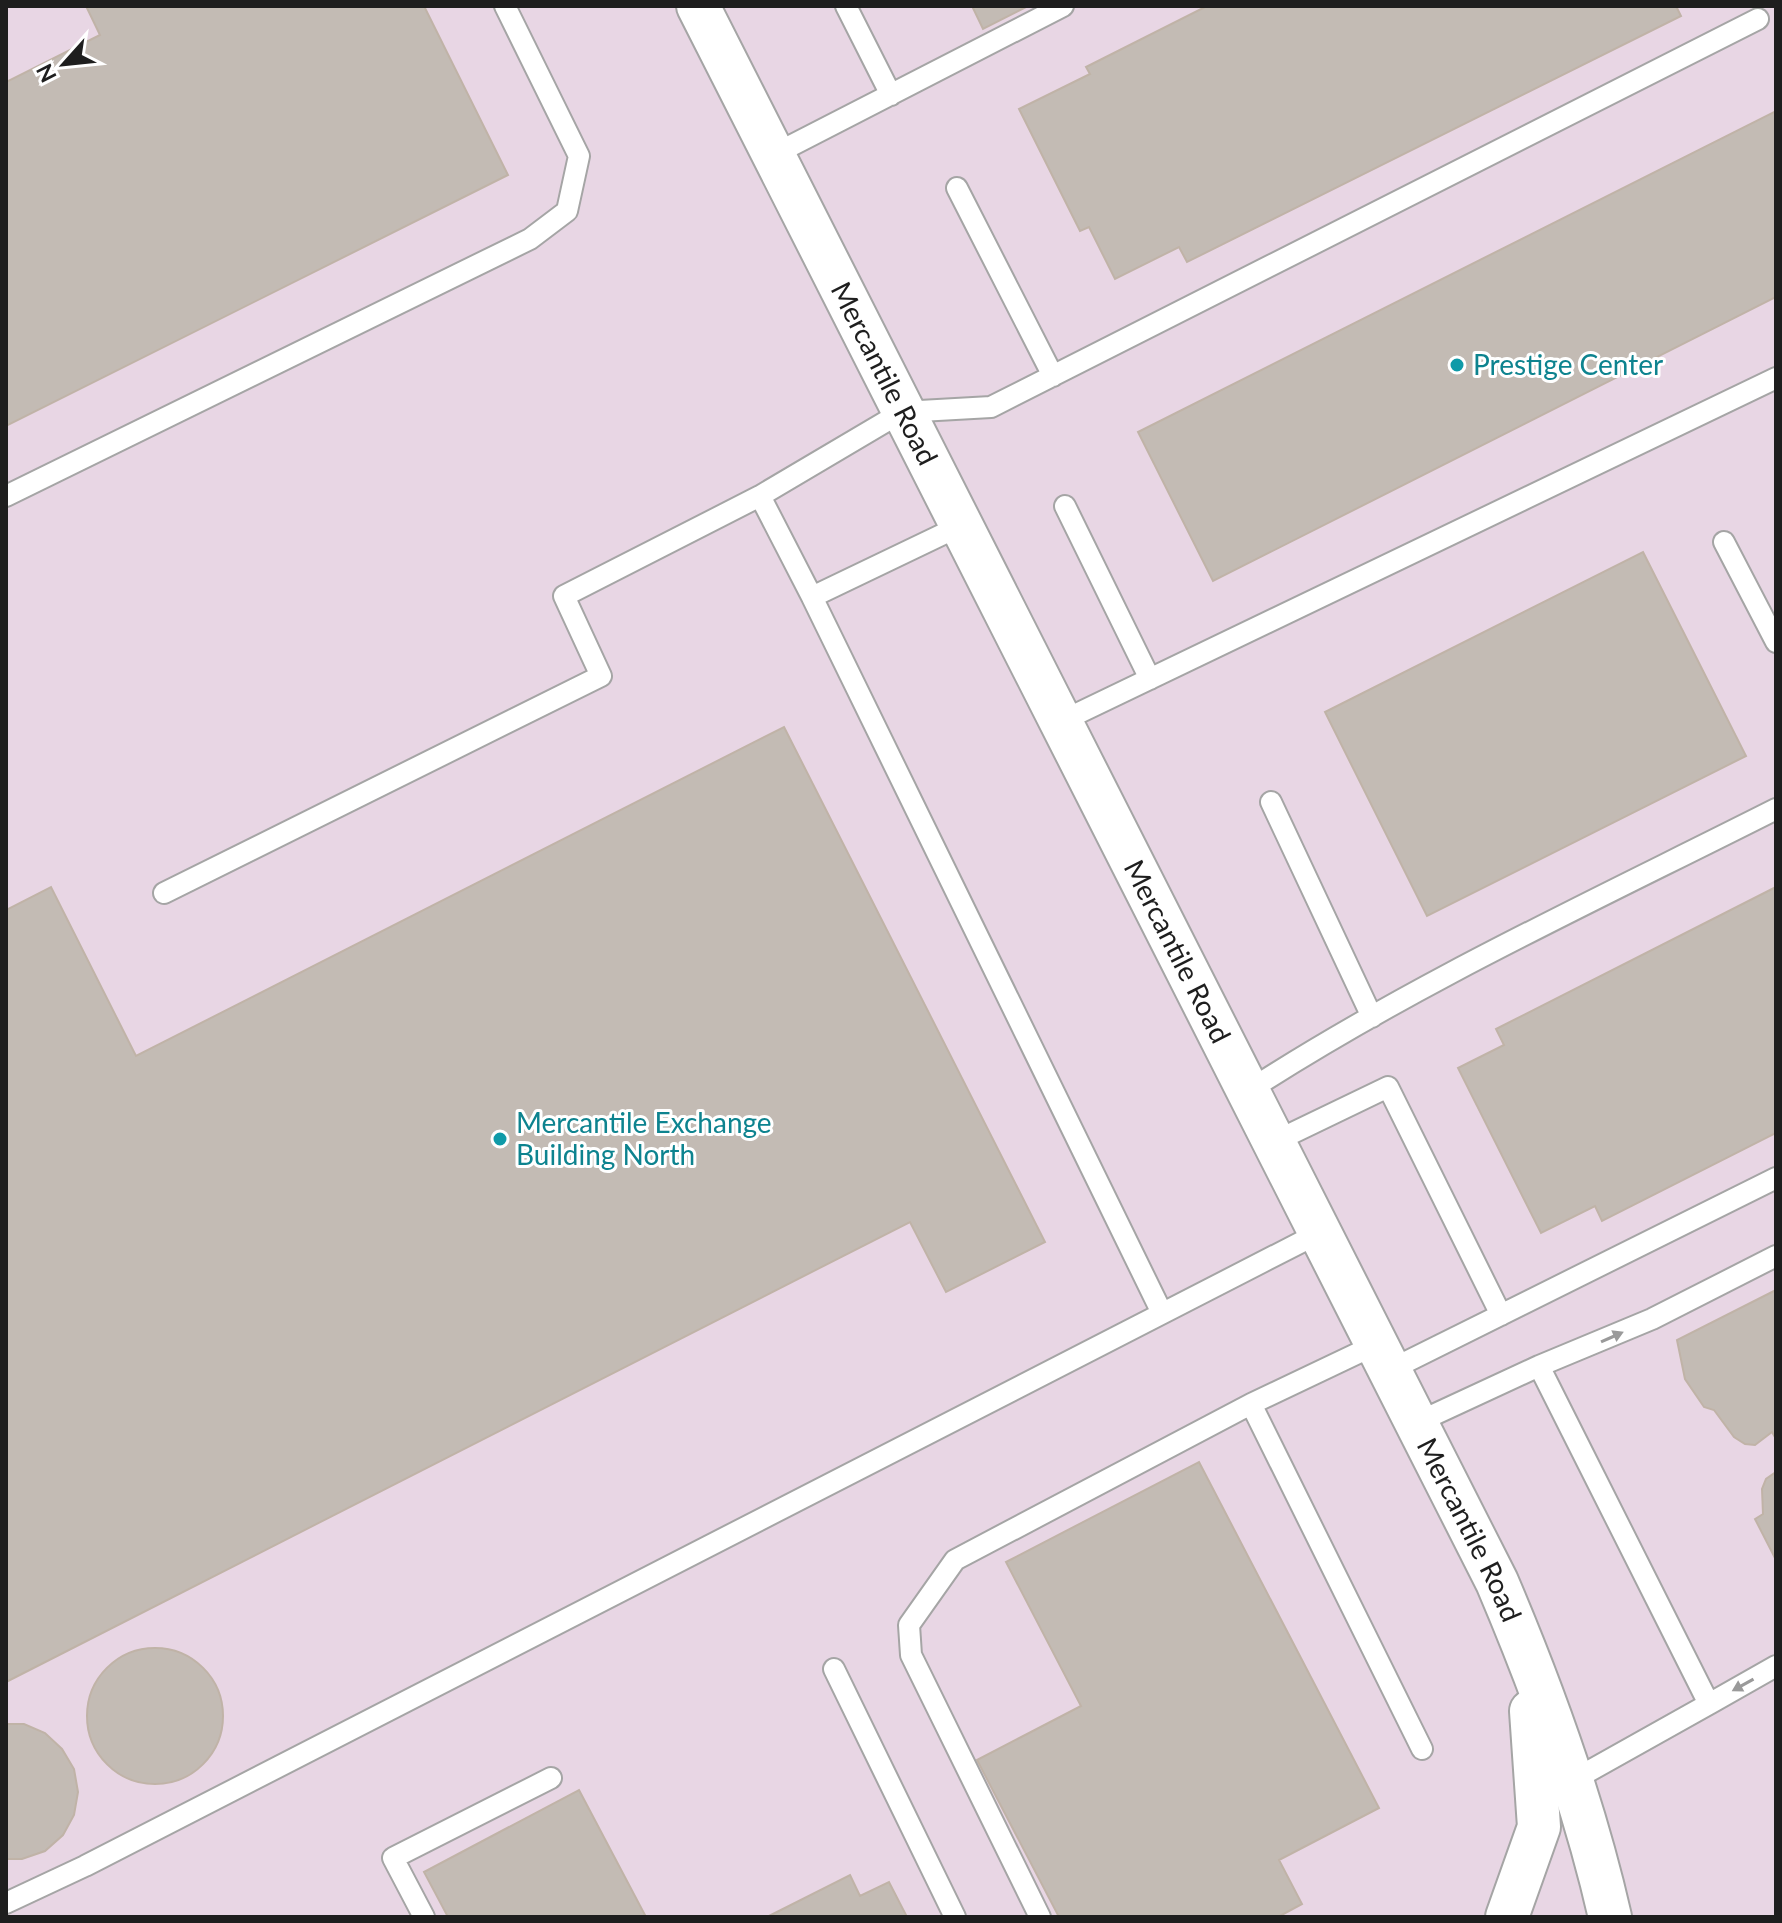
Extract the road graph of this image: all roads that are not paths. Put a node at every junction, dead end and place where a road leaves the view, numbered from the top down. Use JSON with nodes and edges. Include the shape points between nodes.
{"nodes":[{"id":1,"x":505,"y":6,"type":"edge"},
{"id":2,"x":698,"y":6,"type":"edge"},
{"id":3,"x":846,"y":6,"type":"edge"},
{"id":4,"x":1063,"y":6,"type":"edge"},
{"id":5,"x":1758,"y":19,"type":"dead end"},
{"id":6,"x":891,"y":95,"type":"junction"},
{"id":7,"x":773,"y":155,"type":"junction"},
{"id":8,"x":957,"y":188,"type":"dead end"},
{"id":9,"x":1053,"y":376,"type":"junction"},
{"id":10,"x":1776,"y":378,"type":"edge"},
{"id":11,"x":902,"y":412,"type":"junction"},
{"id":12,"x":6,"y":496,"type":"edge"},
{"id":13,"x":760,"y":496,"type":"junction"},
{"id":14,"x":1065,"y":506,"type":"dead end"},
{"id":15,"x":960,"y":526,"type":"junction"},
{"id":16,"x":1724,"y":542,"type":"dead end"},
{"id":17,"x":812,"y":597,"type":"junction"},
{"id":18,"x":1776,"y":642,"type":"edge"},
{"id":19,"x":1150,"y":679,"type":"junction"},
{"id":20,"x":1060,"y":722,"type":"junction"},
{"id":21,"x":1271,"y":802,"type":"dead end"},
{"id":22,"x":1776,"y":809,"type":"edge"},
{"id":23,"x":164,"y":893,"type":"dead end"},
{"id":24,"x":1372,"y":1017,"type":"junction"},
{"id":25,"x":1248,"y":1091,"type":"junction"},
{"id":26,"x":1274,"y":1142,"type":"junction"},
{"id":27,"x":1776,"y":1178,"type":"edge"},
{"id":28,"x":1319,"y":1233,"type":"junction"},
{"id":29,"x":1776,"y":1256,"type":"edge"},
{"id":30,"x":1162,"y":1313,"type":"junction"},
{"id":31,"x":1501,"y":1315,"type":"junction"},
{"id":32,"x":1382,"y":1358,"type":"junction"},
{"id":33,"x":1539,"y":1366,"type":"junction"},
{"id":34,"x":1251,"y":1404,"type":"junction"},
{"id":35,"x":1416,"y":1423,"type":"junction"},
{"id":36,"x":1776,"y":1666,"type":"edge"},
{"id":37,"x":834,"y":1669,"type":"dead end"},
{"id":38,"x":1709,"y":1704,"type":"junction"},
{"id":39,"x":1422,"y":1749,"type":"dead end"},
{"id":40,"x":551,"y":1778,"type":"dead end"},
{"id":41,"x":1554,"y":1791,"type":"junction"},
{"id":42,"x":6,"y":1903,"type":"edge"},
{"id":43,"x":424,"y":1917,"type":"edge"},
{"id":44,"x":955,"y":1917,"type":"edge"},
{"id":45,"x":1040,"y":1917,"type":"edge"},
{"id":46,"x":1507,"y":1917,"type":"edge"},
{"id":47,"x":1610,"y":1917,"type":"edge"}],
"edges":[{"from":1,"to":12,"type":"lane","via":[[579,156],[567,211],[530,239]]},
{"from":2,"to":7,"type":"street","name":"Mercantile Road"},
{"from":3,"to":6,"type":"lane"},
{"from":4,"to":6,"type":"lane"},
{"from":5,"to":9,"type":"lane"},
{"from":6,"to":7,"type":"lane"},
{"from":7,"to":11,"type":"street","name":"Mercantile Road"},
{"from":8,"to":9,"type":"lane"},
{"from":9,"to":11,"type":"lane","via":[[991,407]]},
{"from":10,"to":19,"type":"lane"},
{"from":11,"to":13,"type":"lane"},
{"from":11,"to":15,"type":"street","name":"Mercantile Road"},
{"from":13,"to":17,"type":"lane"},
{"from":13,"to":23,"type":"lane","via":[[564,596],[601,676]]},
{"from":14,"to":19,"type":"lane"},
{"from":15,"to":17,"type":"lane"},
{"from":15,"to":20,"type":"street","name":"Mercantile Road"},
{"from":16,"to":18,"type":"lane"},
{"from":17,"to":30,"type":"lane"},
{"from":19,"to":20,"type":"lane"},
{"from":20,"to":25,"type":"street","name":"Mercantile Road"},
{"from":21,"to":24,"type":"lane"},
{"from":22,"to":24,"type":"lane"},
{"from":24,"to":25,"type":"lane"},
{"from":25,"to":26,"type":"street","name":"Mercantile Road"},
{"from":26,"to":28,"type":"street","name":"Mercantile Road"},
{"from":26,"to":31,"type":"lane","via":[[1388,1087]]},
{"from":27,"to":31,"type":"lane"},
{"from":28,"to":30,"type":"lane"},
{"from":28,"to":32,"type":"street","name":"Mercantile Road"},
{"from":33,"to":29,"type":"lane","one_way":true,"via":[[1652,1319]]},
{"from":30,"to":42,"type":"lane"},
{"from":31,"to":32,"type":"lane"},
{"from":32,"to":34,"type":"lane"},
{"from":32,"to":35,"type":"street","name":"Mercantile Road"},
{"from":33,"to":35,"type":"lane"},
{"from":33,"to":38,"type":"lane"},
{"from":34,"to":39,"type":"lane"},
{"from":34,"to":45,"type":"lane","via":[[955,1560],[909,1625],[911,1655]]},
{"from":35,"to":41,"type":"street","name":"Mercantile Road","via":[[1497,1582],[1527,1654]]},
{"from":36,"to":38,"type":"lane","one_way":true},
{"from":37,"to":44,"type":"lane"},
{"from":38,"to":41,"type":"lane"},
{"from":40,"to":43,"type":"lane","via":[[393,1858]]},
{"from":41,"to":46,"type":"street"},
{"from":41,"to":47,"type":"street","via":[[1595,1850]]}]}
